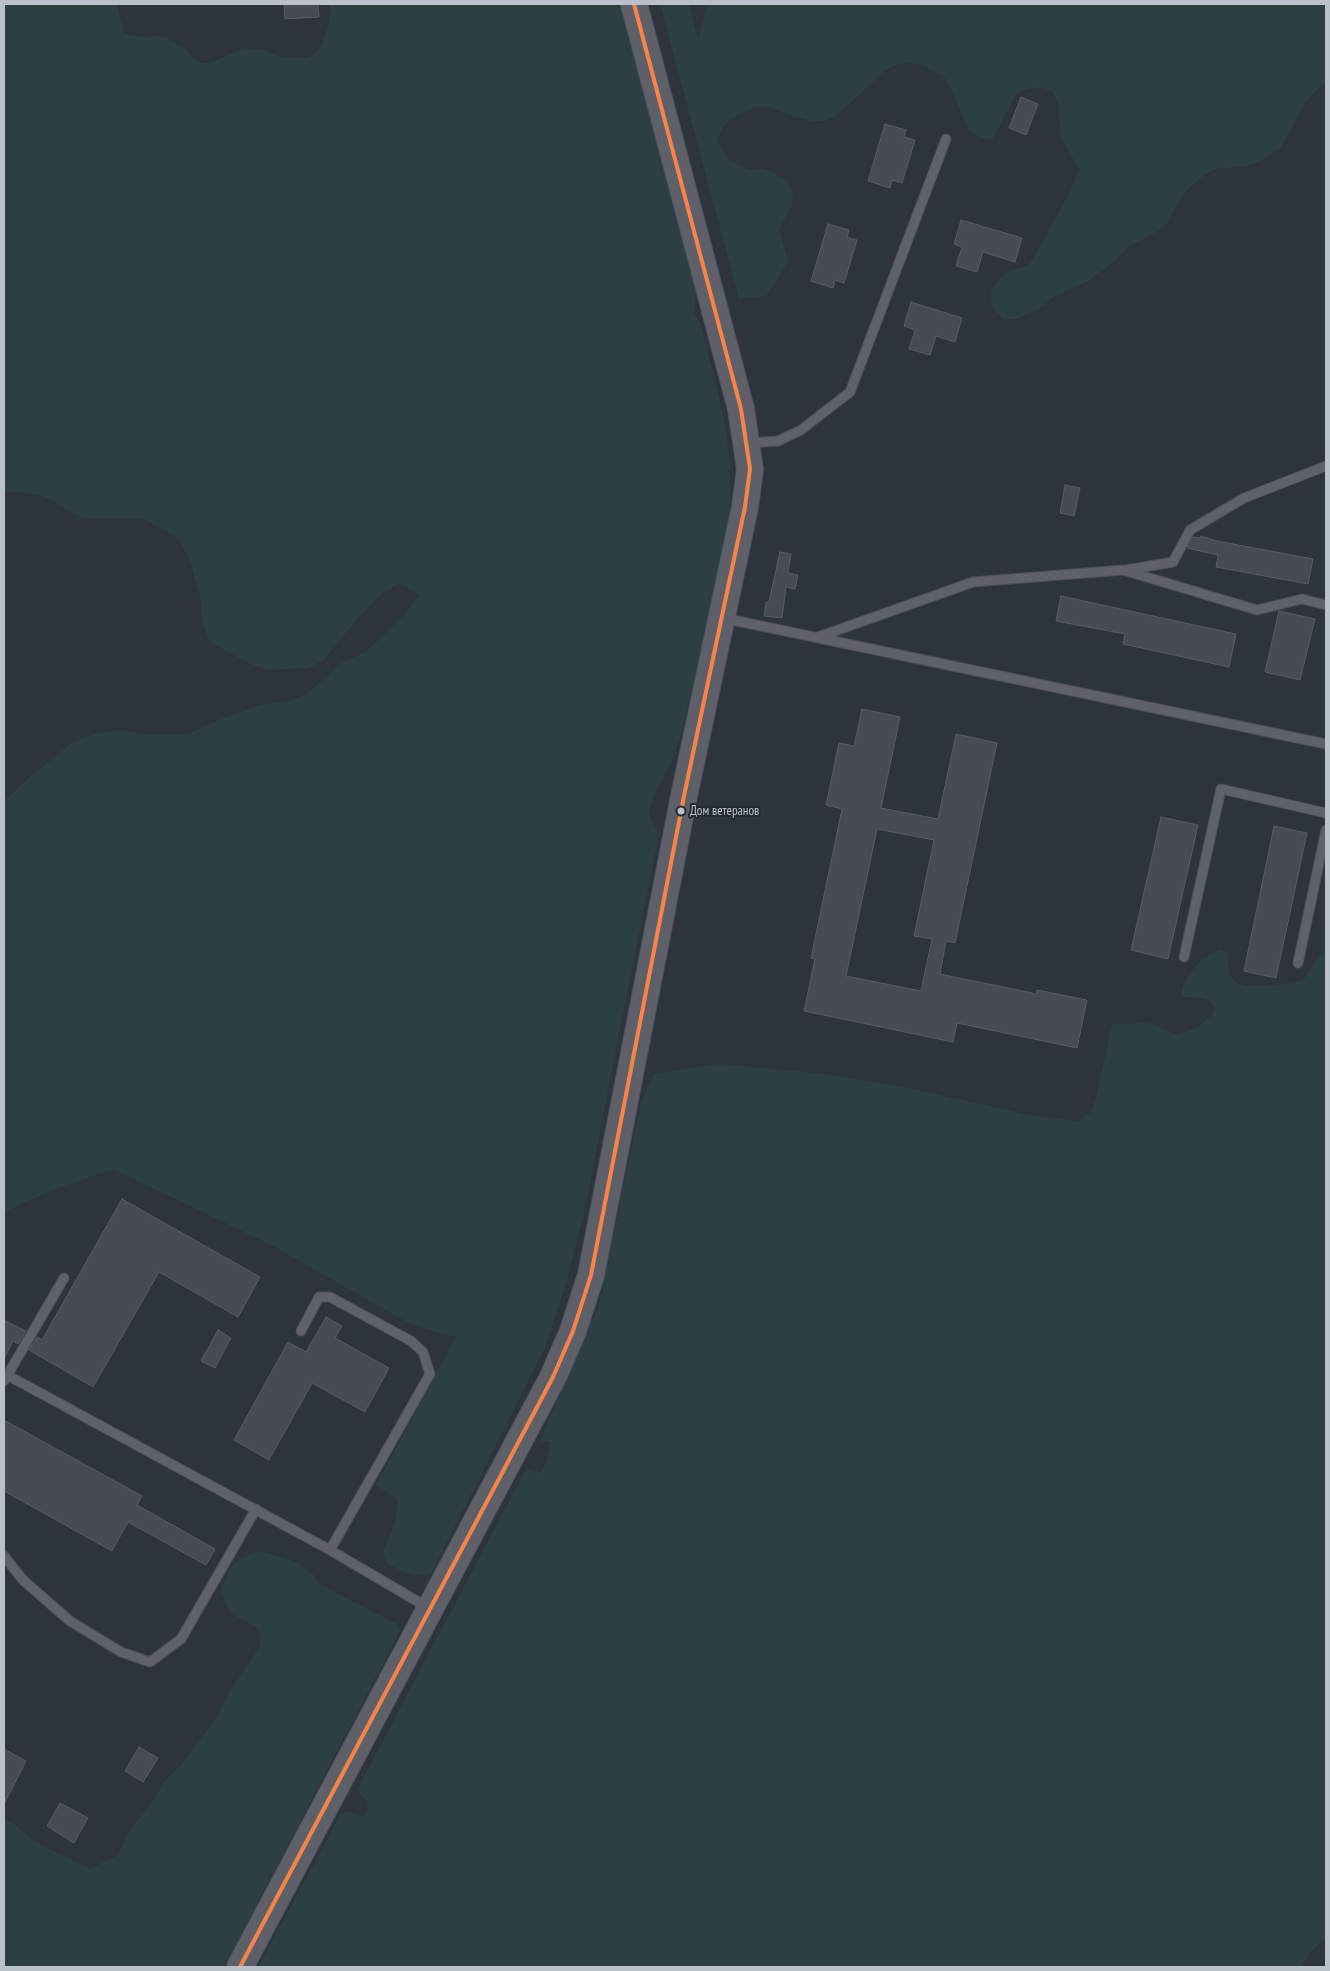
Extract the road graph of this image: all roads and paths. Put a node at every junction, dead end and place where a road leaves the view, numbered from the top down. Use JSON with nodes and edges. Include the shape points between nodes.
{"nodes":[{"id":1,"x":634,"y":4,"type":"edge"},
{"id":2,"x":946,"y":139,"type":"dead end"},
{"id":3,"x":748,"y":443,"type":"junction"},
{"id":4,"x":1326,"y":466,"type":"edge"},
{"id":5,"x":1123,"y":570,"type":"junction"},
{"id":6,"x":1326,"y":605,"type":"edge"},
{"id":7,"x":721,"y":618,"type":"junction"},
{"id":8,"x":818,"y":637,"type":"junction"},
{"id":9,"x":1326,"y":744,"type":"edge"},
{"id":10,"x":1326,"y":813,"type":"edge"},
{"id":11,"x":1326,"y":830,"type":"edge"},
{"id":12,"x":1184,"y":958,"type":"dead end"},
{"id":13,"x":1298,"y":964,"type":"dead end"},
{"id":14,"x":64,"y":1278,"type":"dead end"},
{"id":15,"x":301,"y":1331,"type":"dead end"},
{"id":16,"x":5,"y":1378,"type":"edge"},
{"id":17,"x":256,"y":1509,"type":"junction"},
{"id":18,"x":330,"y":1550,"type":"junction"},
{"id":19,"x":4,"y":1556,"type":"edge"},
{"id":20,"x":430,"y":1609,"type":"junction"},
{"id":21,"x":240,"y":1967,"type":"edge"}],
"edges":[{"from":1,"to":3,"type":"main road"},
{"from":2,"to":3,"type":"lane","via":[[850,392],[801,430],[778,441]]},
{"from":3,"to":7,"type":"main road","via":[[750,469],[745,507]]},
{"from":4,"to":5,"type":"lane","via":[[1244,498],[1190,530],[1173,562]]},
{"from":5,"to":6,"type":"lane","via":[[1258,610],[1302,599]]},
{"from":5,"to":8,"type":"lane","via":[[973,582]]},
{"from":7,"to":8,"type":"lane"},
{"from":7,"to":20,"type":"main road","via":[[591,1275],[573,1331],[553,1377]]},
{"from":8,"to":9,"type":"lane"},
{"from":10,"to":12,"type":"lane","via":[[1221,789]]},
{"from":11,"to":13,"type":"lane"},
{"from":14,"to":16,"type":"lane"},
{"from":15,"to":18,"type":"lane","via":[[318,1296],[330,1297],[411,1340],[423,1352],[430,1374]]},
{"from":16,"to":17,"type":"lane"},
{"from":17,"to":18,"type":"lane"},
{"from":17,"to":19,"type":"lane","via":[[181,1639],[150,1662],[121,1652],[70,1621],[23,1580]]},
{"from":18,"to":20,"type":"lane"},
{"from":20,"to":21,"type":"main road"}]}
